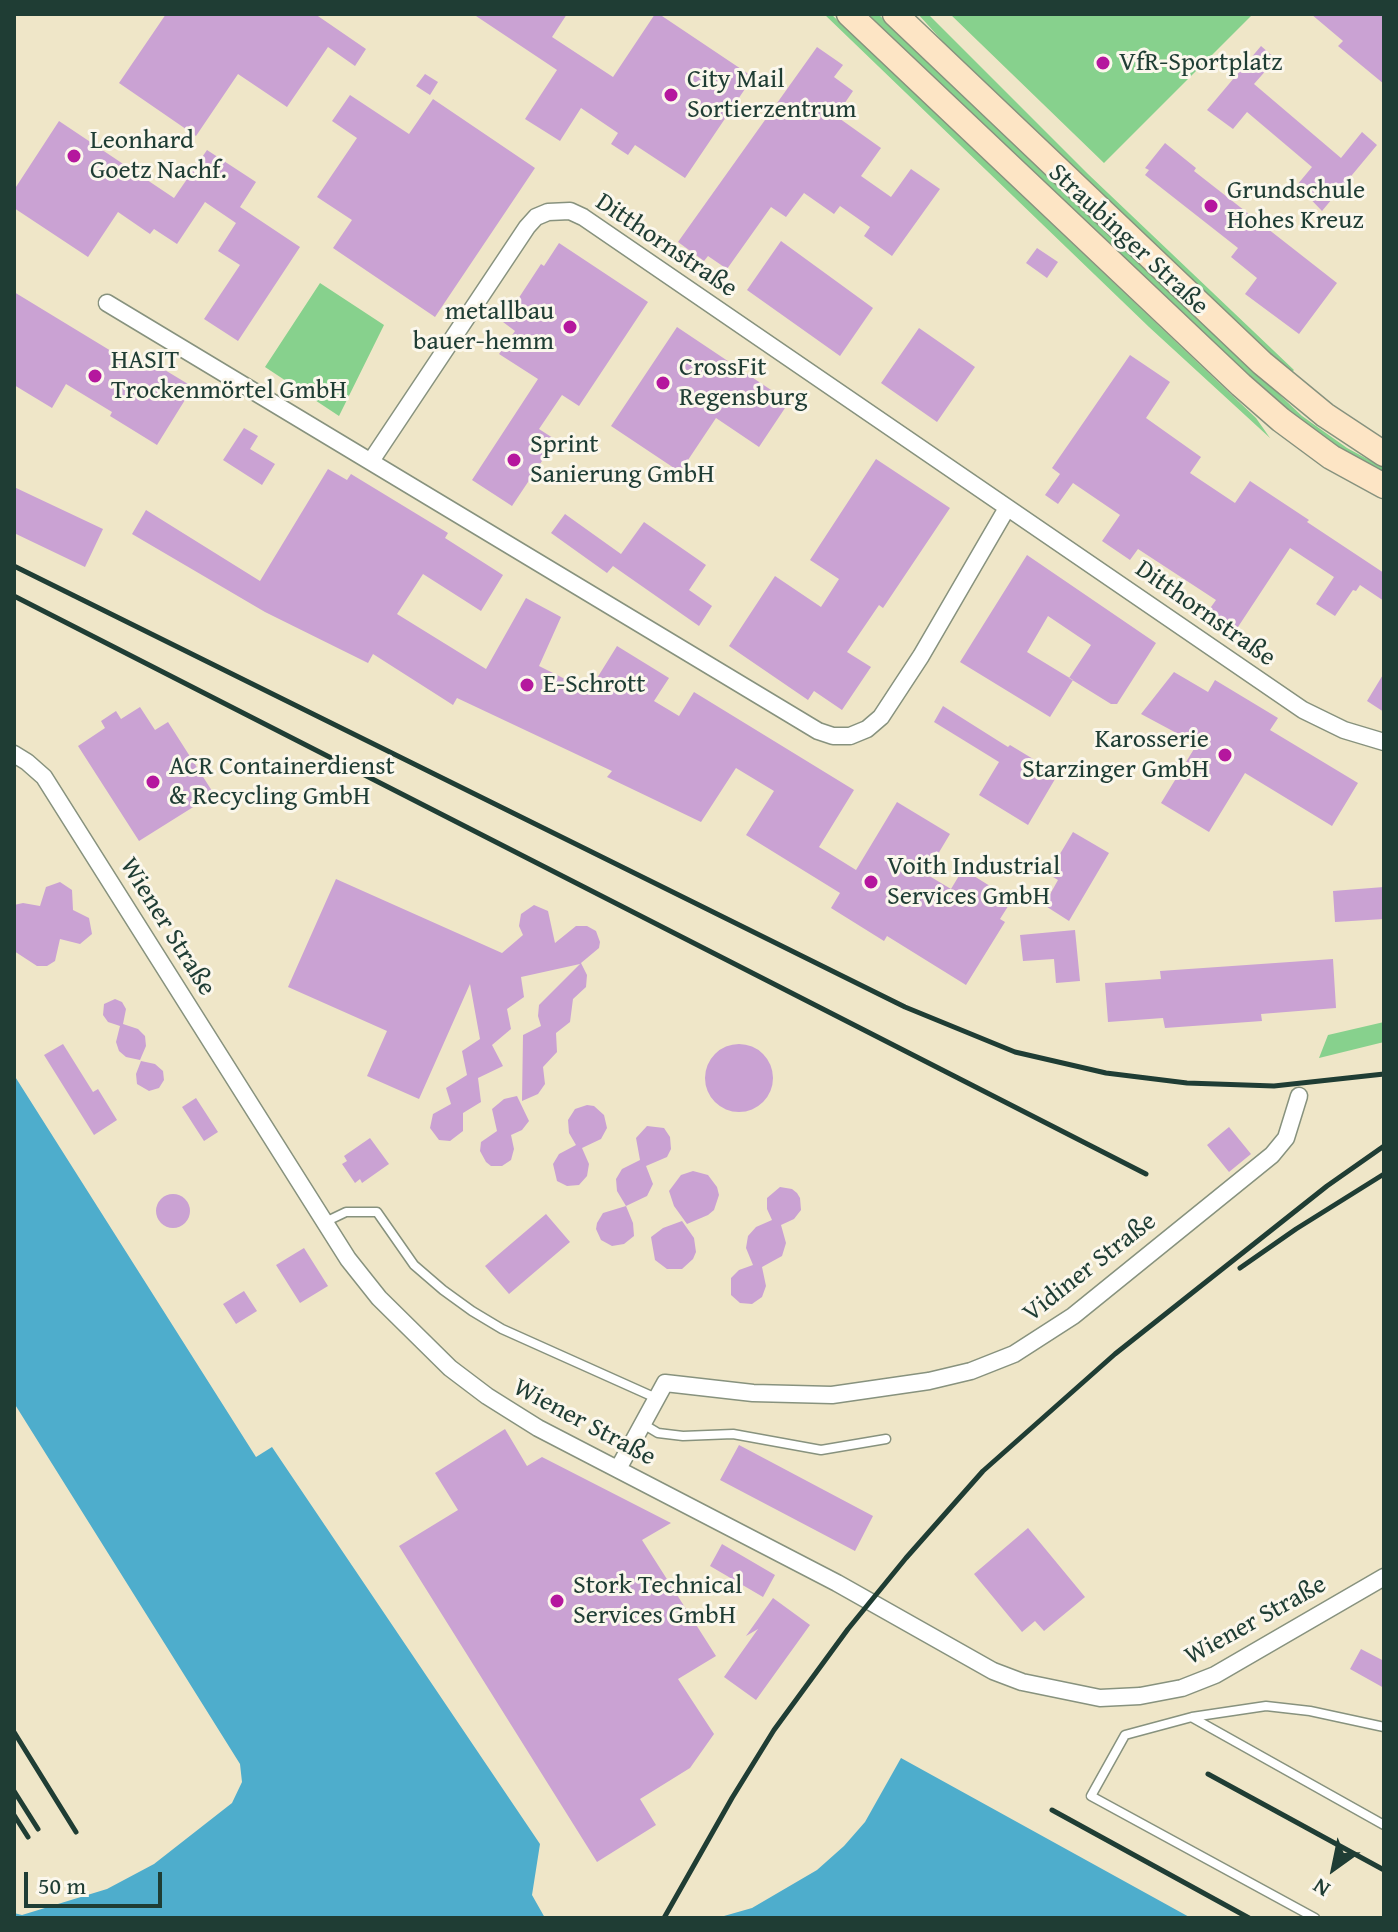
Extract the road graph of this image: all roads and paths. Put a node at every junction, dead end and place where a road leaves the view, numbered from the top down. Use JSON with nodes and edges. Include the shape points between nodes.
{"nodes":[{"id":1,"x":849,"y":14,"type":"edge"},
{"id":2,"x":895,"y":14,"type":"edge"},
{"id":3,"x":107,"y":303,"type":"dead end"},
{"id":4,"x":1384,"y":454,"type":"edge"},
{"id":5,"x":371,"y":461,"type":"junction"},
{"id":6,"x":1384,"y":486,"type":"edge"},
{"id":7,"x":1007,"y":508,"type":"junction"},
{"id":8,"x":1384,"y":742,"type":"edge"},
{"id":9,"x":14,"y":754,"type":"edge"},
{"id":10,"x":1299,"y":1096,"type":"dead end"},
{"id":11,"x":323,"y":1223,"type":"junction"},
{"id":12,"x":656,"y":1398,"type":"junction"},
{"id":13,"x":642,"y":1424,"type":"junction"},
{"id":14,"x":886,"y":1439,"type":"dead end"},
{"id":15,"x":618,"y":1469,"type":"junction"},
{"id":16,"x":1384,"y":1577,"type":"edge"},
{"id":17,"x":1192,"y":1717,"type":"junction"},
{"id":18,"x":1384,"y":1727,"type":"edge"},
{"id":19,"x":1384,"y":1825,"type":"edge"},
{"id":20,"x":1315,"y":1918,"type":"edge"}],
"edges":[{"from":1,"to":6,"type":"main road","name":"Straubinger Straße","via":[[1241,385],[1331,457]]},
{"from":2,"to":4,"type":"main road","name":"Straubinger Straße","via":[[1262,363],[1325,415]]},
{"from":3,"to":5,"type":"street"},
{"from":5,"to":7,"type":"street","via":[[833,736],[850,736],[881,717]]},
{"from":5,"to":7,"type":"street","name":"Ditthornstraße","via":[[527,227],[536,217],[559,210],[583,217]]},
{"from":7,"to":8,"type":"street","name":"Ditthornstraße","via":[[1303,710]]},
{"from":9,"to":11,"type":"street","name":"Wiener Straße","via":[[44,777]]},
{"from":10,"to":12,"type":"street","name":"Vidiner Straße","via":[[1286,1138],[1272,1155],[1073,1316],[1014,1354],[971,1371],[876,1390],[753,1393],[665,1383]]},
{"from":11,"to":12,"type":"lane","via":[[346,1212],[377,1212],[414,1265],[472,1311]]},
{"from":11,"to":15,"type":"street","name":"Wiener Straße","via":[[379,1298],[450,1368],[538,1428]]},
{"from":12,"to":13,"type":"street"},
{"from":13,"to":14,"type":"lane","via":[[658,1433],[733,1434],[821,1450]]},
{"from":13,"to":15,"type":"street"},
{"from":15,"to":16,"type":"street","name":"Wiener Straße","via":[[993,1671],[1100,1698],[1182,1688],[1215,1675]]},
{"from":17,"to":18,"type":"lane","via":[[1266,1706]]},
{"from":17,"to":19,"type":"lane"},
{"from":17,"to":20,"type":"lane","via":[[1125,1735],[1091,1796]]}]}
